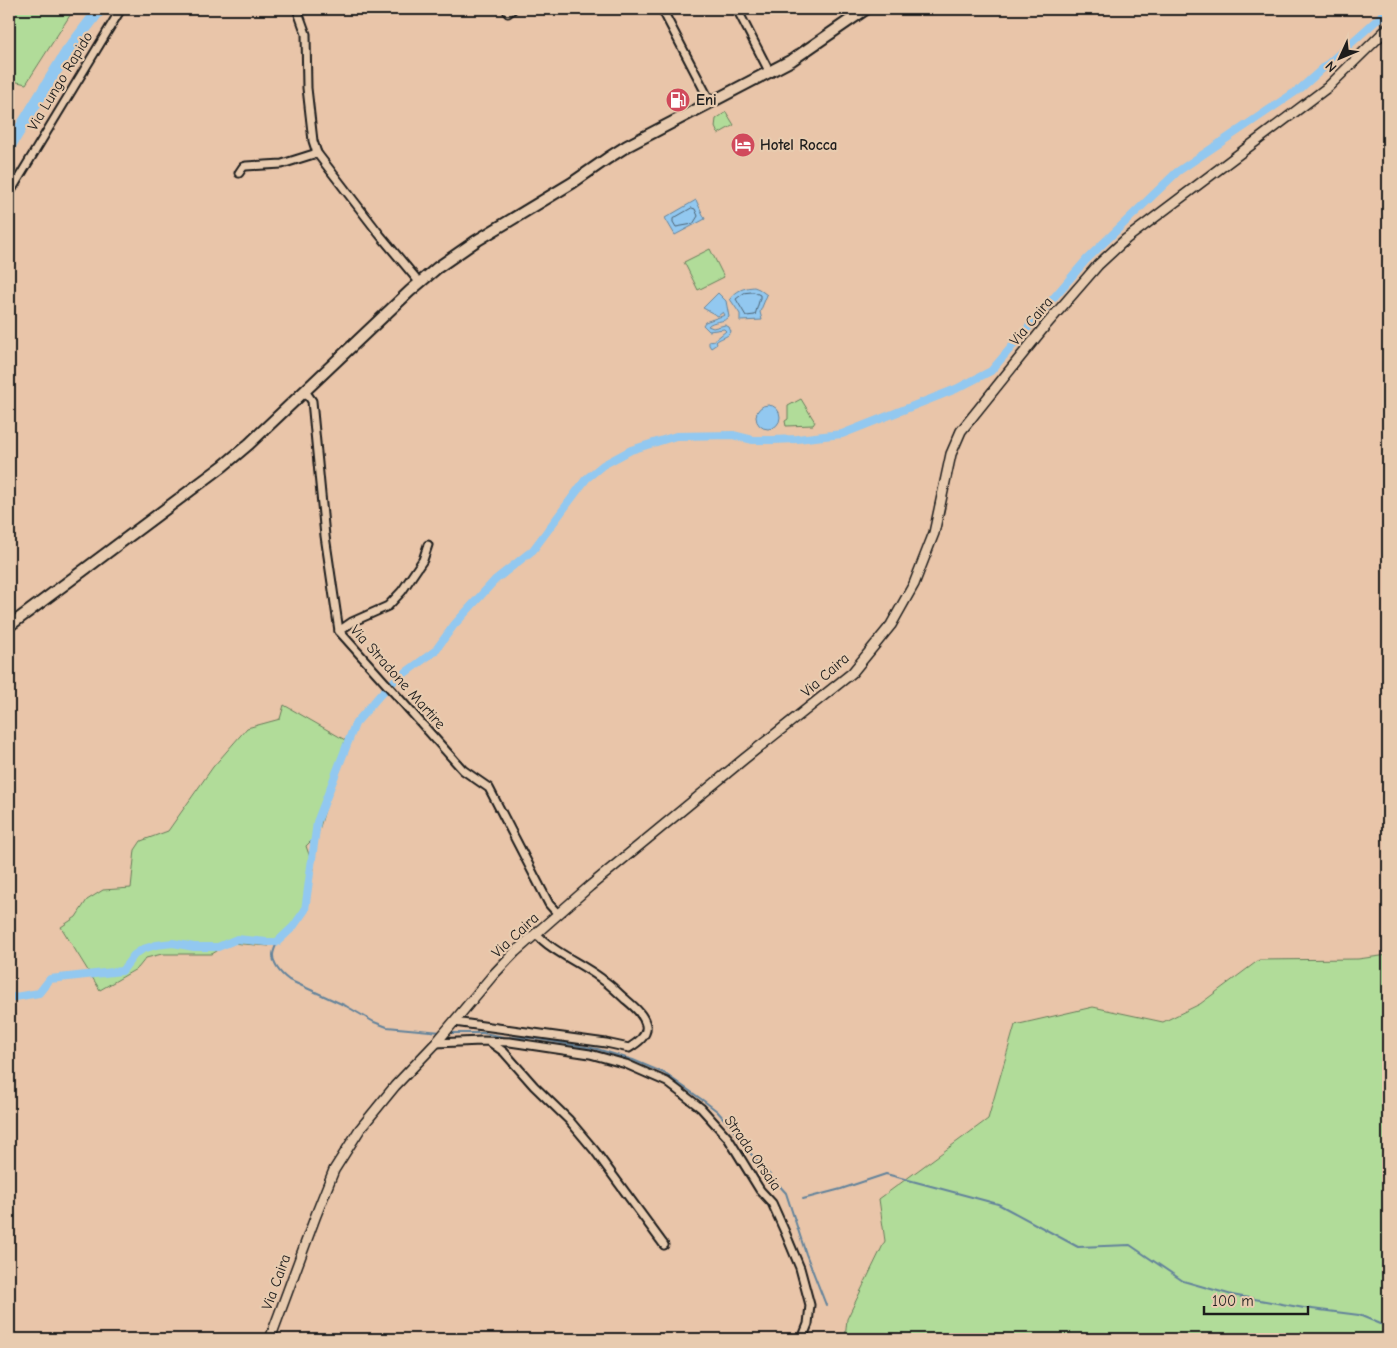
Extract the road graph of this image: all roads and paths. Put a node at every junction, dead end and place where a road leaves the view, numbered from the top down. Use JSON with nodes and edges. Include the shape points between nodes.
{"nodes":[{"id":1,"x":121,"y":9,"type":"edge"},
{"id":2,"x":298,"y":9,"type":"edge"},
{"id":3,"x":662,"y":9,"type":"edge"},
{"id":4,"x":737,"y":9,"type":"edge"},
{"id":5,"x":866,"y":9,"type":"edge"},
{"id":6,"x":1388,"y":28,"type":"edge"},
{"id":7,"x":770,"y":73,"type":"junction"},
{"id":8,"x":711,"y":103,"type":"junction"},
{"id":9,"x":317,"y":153,"type":"junction"},
{"id":10,"x":239,"y":173,"type":"dead end"},
{"id":11,"x":9,"y":194,"type":"edge"},
{"id":12,"x":420,"y":283,"type":"junction"},
{"id":13,"x":305,"y":391,"type":"junction"},
{"id":14,"x":428,"y":545,"type":"dead end"},
{"id":15,"x":9,"y":626,"type":"edge"},
{"id":16,"x":339,"y":631,"type":"junction"},
{"id":17,"x":558,"y":914,"type":"junction"},
{"id":18,"x":536,"y":933,"type":"junction"},
{"id":19,"x":454,"y":1022,"type":"junction"},
{"id":20,"x":490,"y":1041,"type":"junction"},
{"id":21,"x":436,"y":1043,"type":"junction"},
{"id":22,"x":664,"y":1245,"type":"dead end"},
{"id":23,"x":270,"y":1339,"type":"edge"},
{"id":24,"x":802,"y":1339,"type":"edge"}],
"edges":[{"from":1,"to":11,"type":"street","name":"Via Lungo Rapido"},
{"from":2,"to":9,"type":"street","via":[[306,34],[307,88]]},
{"from":3,"to":8,"type":"street"},
{"from":4,"to":7,"type":"street"},
{"from":5,"to":7,"type":"main road"},
{"from":6,"to":17,"type":"street","name":"Via Caira","via":[[1328,86],[1126,239],[1098,265],[1046,324],[961,431],[951,454],[934,533],[914,584],[890,626],[852,673]]},
{"from":7,"to":8,"type":"main road"},
{"from":8,"to":12,"type":"main road","via":[[627,146],[476,241]]},
{"from":9,"to":10,"type":"street","via":[[282,164],[246,166]]},
{"from":9,"to":12,"type":"street"},
{"from":12,"to":13,"type":"main road"},
{"from":13,"to":15,"type":"main road","via":[[223,466]]},
{"from":13,"to":16,"type":"street","name":"Via Stradone Martire","via":[[312,401],[324,536]]},
{"from":14,"to":16,"type":"street","via":[[423,560],[388,606]]},
{"from":16,"to":17,"type":"street","name":"Via Stradone Martire","via":[[463,770],[490,788],[549,904]]},
{"from":17,"to":18,"type":"street","name":"Via Caira"},
{"from":18,"to":19,"type":"street","name":"Via Caira","via":[[493,975]]},
{"from":18,"to":19,"type":"street","via":[[604,980],[630,1003],[646,1026],[641,1040],[628,1048],[606,1042]]},
{"from":19,"to":21,"type":"street","name":"Via Caira"},
{"from":20,"to":21,"type":"street","name":"Strada Orsaia"},
{"from":20,"to":22,"type":"street","via":[[569,1120]]},
{"from":20,"to":24,"type":"street","name":"Strada Orsaia","via":[[590,1054],[626,1064],[667,1082],[701,1108],[728,1138],[760,1190],[772,1203],[785,1232],[800,1268],[810,1305]]},
{"from":21,"to":23,"type":"street","name":"Via Caira","via":[[360,1129],[334,1170]]}]}
